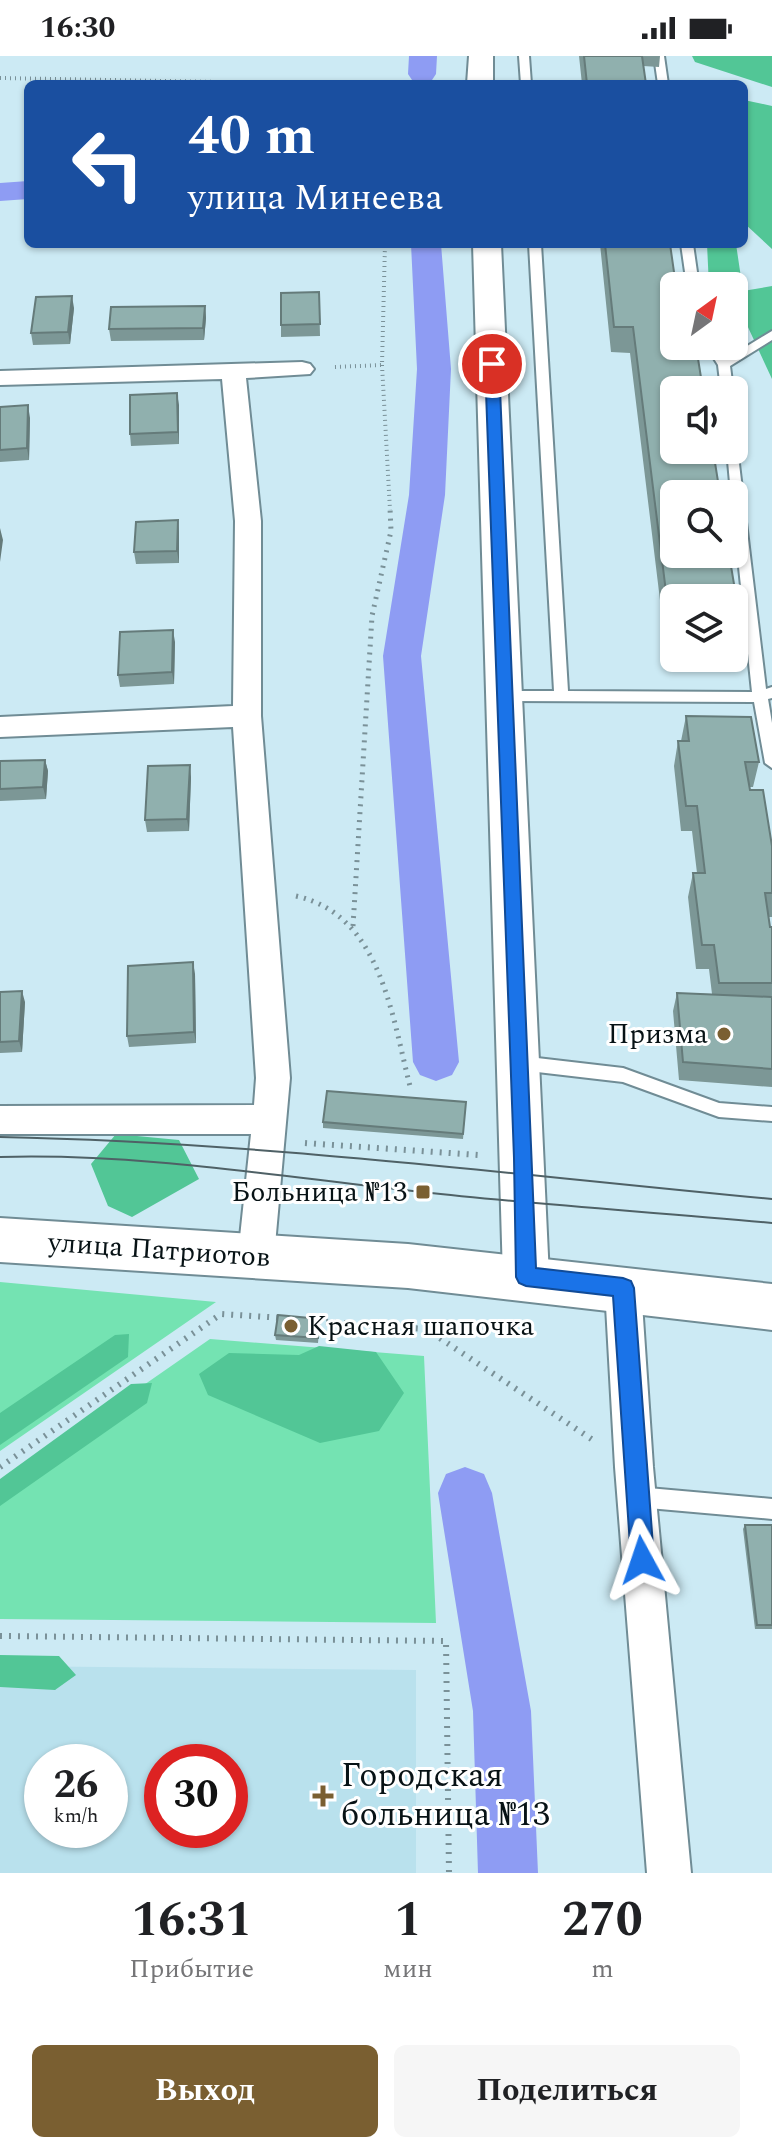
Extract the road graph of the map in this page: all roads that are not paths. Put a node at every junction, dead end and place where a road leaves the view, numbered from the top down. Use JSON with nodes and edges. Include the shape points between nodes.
{"nodes":[{"id":1,"x":481,"y":56,"type":"edge"},
{"id":2,"x":524,"y":56,"type":"edge"},
{"id":3,"x":659,"y":56,"type":"edge"},
{"id":4,"x":480,"y":80,"type":"edge"},
{"id":5,"x":526,"y":80,"type":"edge"},
{"id":6,"x":662,"y":80,"type":"edge"},
{"id":7,"x":487,"y":248,"type":"edge"},
{"id":8,"x":535,"y":248,"type":"edge"},
{"id":9,"x":688,"y":248,"type":"edge"},
{"id":10,"x":691,"y":272,"type":"edge"},
{"id":11,"x":772,"y":335,"type":"edge"},
{"id":12,"x":721,"y":360,"type":"edge"},
{"id":13,"x":724,"y":365,"type":"junction"},
{"id":14,"x":302,"y":369,"type":"road end"},
{"id":15,"x":233,"y":371,"type":"junction"},
{"id":16,"x":725,"y":376,"type":"edge"},
{"id":17,"x":0,"y":378,"type":"edge"},
{"id":18,"x":735,"y":464,"type":"edge"},
{"id":19,"x":561,"y":695,"type":"junction"},
{"id":20,"x":766,"y":695,"type":"edge"},
{"id":21,"x":505,"y":696,"type":"junction"},
{"id":22,"x":247,"y":716,"type":"junction"},
{"id":23,"x":0,"y":727,"type":"edge"},
{"id":24,"x":772,"y":763,"type":"edge"},
{"id":25,"x":520,"y":1063,"type":"junction"},
{"id":26,"x":772,"y":1114,"type":"edge"},
{"id":27,"x":0,"y":1120,"type":"edge"},
{"id":28,"x":269,"y":1130,"type":"junction"},
{"id":29,"x":0,"y":1240,"type":"edge"},
{"id":30,"x":256,"y":1256,"type":"junction"},
{"id":31,"x":526,"y":1277,"type":"junction"},
{"id":32,"x":623,"y":1288,"type":"junction"},
{"id":33,"x":772,"y":1307,"type":"edge"},
{"id":34,"x":636,"y":1482,"type":"junction"},
{"id":35,"x":772,"y":1509,"type":"edge"},
{"id":36,"x":669,"y":1873,"type":"edge"}],
"edges":[{"from":1,"to":4,"type":"street"},
{"from":2,"to":5,"type":"lane"},
{"from":3,"to":6,"type":"lane"},
{"from":7,"to":21,"type":"street"},
{"from":8,"to":19,"type":"lane"},
{"from":9,"to":10,"type":"lane"},
{"from":11,"to":13,"type":"lane"},
{"from":12,"to":13,"type":"lane"},
{"from":13,"to":16,"type":"lane"},
{"from":14,"to":15,"type":"street"},
{"from":15,"to":17,"type":"street"},
{"from":15,"to":22,"type":"street","via":[[248,521]]},
{"from":18,"to":20,"type":"lane"},
{"from":19,"to":20,"type":"lane"},
{"from":19,"to":21,"type":"lane"},
{"from":20,"to":24,"type":"lane"},
{"from":21,"to":25,"type":"street"},
{"from":22,"to":23,"type":"street"},
{"from":22,"to":28,"type":"street","via":[[273,1078]]},
{"from":25,"to":26,"type":"lane","via":[[623,1075],[719,1110]]},
{"from":25,"to":31,"type":"street"},
{"from":27,"to":28,"type":"street"},
{"from":28,"to":30,"type":"street"},
{"from":29,"to":30,"type":"main road","name":"улица Патриотов"},
{"from":30,"to":31,"type":"main road","name":"улица Патриотов"},
{"from":31,"to":32,"type":"main road","name":"улица Патриотов"},
{"from":32,"to":33,"type":"main road","name":"улица Патриотов"},
{"from":32,"to":34,"type":"street"},
{"from":34,"to":35,"type":"lane"},
{"from":34,"to":36,"type":"street"}]}
